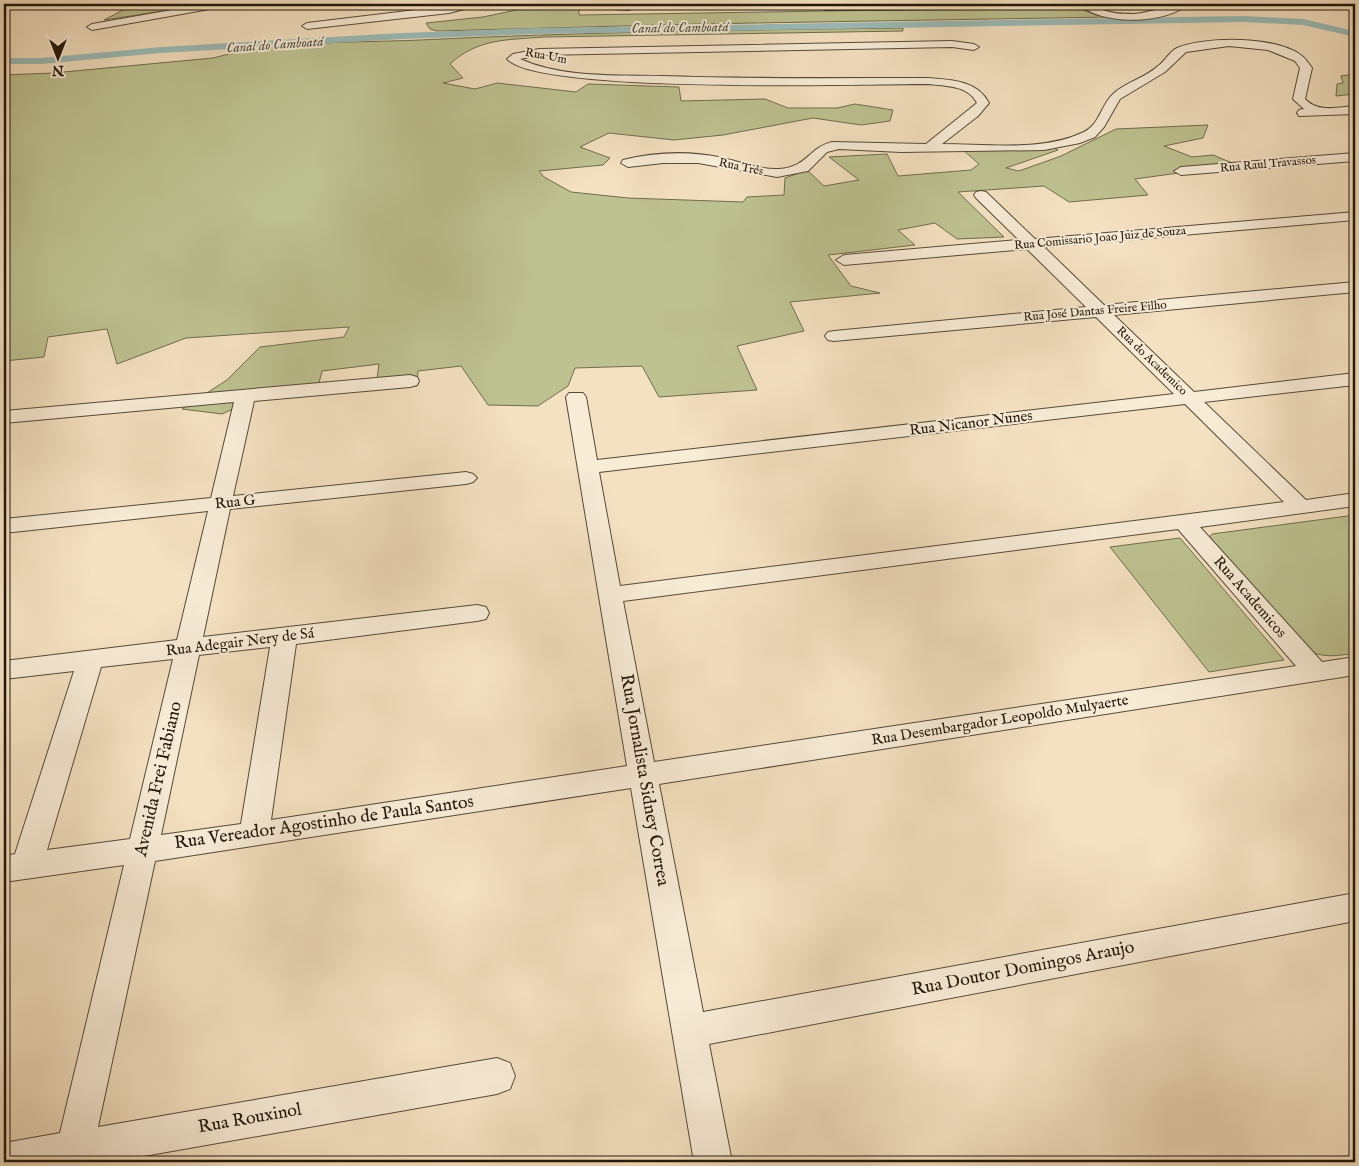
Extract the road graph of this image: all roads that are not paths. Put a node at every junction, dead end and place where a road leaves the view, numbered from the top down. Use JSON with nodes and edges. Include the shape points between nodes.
{"nodes":[{"id":1,"x":221,"y":4,"type":"edge"},
{"id":2,"x":478,"y":4,"type":"edge"},
{"id":3,"x":822,"y":4,"type":"edge"},
{"id":4,"x":944,"y":4,"type":"edge"},
{"id":5,"x":1008,"y":4,"type":"edge"},
{"id":6,"x":1085,"y":4,"type":"edge"},
{"id":7,"x":1183,"y":4,"type":"edge"},
{"id":8,"x":884,"y":5,"type":"edge"},
{"id":9,"x":616,"y":7,"type":"dead end"},
{"id":10,"x":629,"y":8,"type":"edge"},
{"id":11,"x":308,"y":26,"type":"dead end"},
{"id":12,"x":92,"y":27,"type":"dead end"},
{"id":13,"x":974,"y":47,"type":"dead end"},
{"id":14,"x":1355,"y":110,"type":"edge"},
{"id":15,"x":1318,"y":112,"type":"junction"},
{"id":16,"x":1296,"y":113,"type":"dead end"},
{"id":17,"x":945,"y":136,"type":"junction"},
{"id":18,"x":930,"y":148,"type":"junction"},
{"id":19,"x":966,"y":148,"type":"junction"},
{"id":20,"x":1355,"y":157,"type":"edge"},
{"id":21,"x":628,"y":163,"type":"dead end"},
{"id":22,"x":1181,"y":171,"type":"dead end"},
{"id":23,"x":981,"y":195,"type":"dead end"},
{"id":24,"x":1355,"y":216,"type":"edge"},
{"id":25,"x":1031,"y":244,"type":"junction"},
{"id":26,"x":844,"y":260,"type":"dead end"},
{"id":27,"x":1355,"y":286,"type":"edge"},
{"id":28,"x":1100,"y":311,"type":"junction"},
{"id":29,"x":834,"y":336,"type":"dead end"},
{"id":30,"x":1355,"y":379,"type":"edge"},
{"id":31,"x":410,"y":381,"type":"dead end"},
{"id":32,"x":245,"y":396,"type":"junction"},
{"id":33,"x":576,"y":397,"type":"dead end"},
{"id":34,"x":1189,"y":398,"type":"junction"},
{"id":35,"x":4,"y":416,"type":"edge"},
{"id":36,"x":587,"y":467,"type":"junction"},
{"id":37,"x":466,"y":478,"type":"dead end"},
{"id":38,"x":1355,"y":500,"type":"edge"},
{"id":39,"x":221,"y":503,"type":"junction"},
{"id":40,"x":1301,"y":507,"type":"junction"},
{"id":41,"x":1184,"y":522,"type":"junction"},
{"id":42,"x":4,"y":526,"type":"edge"},
{"id":43,"x":610,"y":595,"type":"junction"},
{"id":44,"x":477,"y":612,"type":"dead end"},
{"id":45,"x":284,"y":637,"type":"junction"},
{"id":46,"x":189,"y":648,"type":"junction"},
{"id":47,"x":90,"y":660,"type":"junction"},
{"id":48,"x":1355,"y":666,"type":"edge"},
{"id":49,"x":4,"y":670,"type":"edge"},
{"id":50,"x":1316,"y":672,"type":"junction"},
{"id":51,"x":644,"y":775,"type":"junction"},
{"id":52,"x":254,"y":834,"type":"junction"},
{"id":53,"x":142,"y":849,"type":"junction"},
{"id":54,"x":15,"y":868,"type":"edge"},
{"id":55,"x":1355,"y":907,"type":"edge"},
{"id":56,"x":690,"y":1031,"type":"junction"},
{"id":57,"x":496,"y":1076,"type":"dead end"},
{"id":58,"x":73,"y":1156,"type":"edge"},
{"id":59,"x":4,"y":1162,"type":"edge"},
{"id":60,"x":713,"y":1162,"type":"edge"}],
"edges":[{"from":1,"to":12,"type":"street"},
{"from":2,"to":11,"type":"street"},
{"from":3,"to":8,"type":"street","via":[[824,7]]},
{"from":4,"to":5,"type":"street"},
{"from":4,"to":8,"type":"street"},
{"from":6,"to":7,"type":"street","via":[[1114,15],[1155,15]]},
{"from":9,"to":10,"type":"street"},
{"from":13,"to":17,"type":"street","name":"Rua Um","via":[[952,44],[790,51],[539,52],[512,59],[524,67],[583,77],[804,77],[928,82],[976,92],[983,102],[980,108]]},
{"from":14,"to":15,"type":"street"},
{"from":15,"to":16,"type":"street"},
{"from":15,"to":19,"type":"street","name":"Rua Três","via":[[1300,99],[1306,68],[1300,60],[1281,50],[1218,42],[1188,47],[1173,55],[1161,70],[1114,98],[1106,118],[1090,134],[1052,144]]},
{"from":17,"to":18,"type":"street"},
{"from":17,"to":19,"type":"street"},
{"from":18,"to":19,"type":"street","name":"Rua Três"},
{"from":18,"to":21,"type":"street","name":"Rua Três","via":[[829,146],[820,150],[803,168],[777,173],[693,158]]},
{"from":20,"to":22,"type":"street","name":"Rua Raul Travassos"},
{"from":23,"to":25,"type":"street","name":"Rua do Academico"},
{"from":24,"to":25,"type":"street","name":"Rua Comissario Joao Juiz de Souza"},
{"from":25,"to":26,"type":"street","name":"Rua Comissario Joao Juiz de Souza"},
{"from":25,"to":28,"type":"street","name":"Rua do Academico"},
{"from":27,"to":28,"type":"street","name":"Rua José Dantas Freire Filho"},
{"from":28,"to":29,"type":"street","name":"Rua José Dantas Freire Filho"},
{"from":28,"to":34,"type":"street","name":"Rua do Academico"},
{"from":30,"to":34,"type":"street","name":"Rua Nicanor Nunes"},
{"from":31,"to":32,"type":"street"},
{"from":32,"to":35,"type":"street"},
{"from":32,"to":39,"type":"street","name":"Avenida Frei Fabiano"},
{"from":33,"to":36,"type":"street","name":"Rua Jornalista Sidney Correa"},
{"from":34,"to":36,"type":"street","name":"Rua Nicanor Nunes"},
{"from":34,"to":40,"type":"street","name":"Rua do Academico"},
{"from":36,"to":43,"type":"street","name":"Rua Jornalista Sidney Correa"},
{"from":37,"to":39,"type":"street","name":"Rua G"},
{"from":38,"to":40,"type":"street"},
{"from":39,"to":42,"type":"street","name":"Rua G"},
{"from":39,"to":46,"type":"street","name":"Avenida Frei Fabiano"},
{"from":40,"to":41,"type":"street"},
{"from":41,"to":43,"type":"street"},
{"from":41,"to":50,"type":"street","name":"Rua Academicos"},
{"from":43,"to":51,"type":"street","name":"Rua Jornalista Sidney Correa"},
{"from":44,"to":45,"type":"street","name":"Rua Adegair Nery de Sá"},
{"from":45,"to":46,"type":"street","name":"Rua Adegair Nery de Sá"},
{"from":45,"to":52,"type":"street"},
{"from":46,"to":47,"type":"street","name":"Rua Adegair Nery de Sá"},
{"from":46,"to":53,"type":"street","name":"Avenida Frei Fabiano"},
{"from":47,"to":49,"type":"street","name":"Rua Adegair Nery de Sá"},
{"from":47,"to":54,"type":"street"},
{"from":48,"to":50,"type":"street","name":"Rua Desembargador Leopoldo Mulyaerte"},
{"from":50,"to":51,"type":"street","name":"Rua Desembargador Leopoldo Mulyaerte"},
{"from":51,"to":52,"type":"street","name":"Rua Vereador Agostinho de Paula Santos"},
{"from":51,"to":56,"type":"street","name":"Rua Jornalista Sidney Correa"},
{"from":52,"to":53,"type":"street","name":"Rua Vereador Agostinho de Paula Santos"},
{"from":53,"to":54,"type":"street","name":"Rua Vereador Agostinho de Paula Santos"},
{"from":53,"to":58,"type":"street","name":"Avenida Frei Fabiano"},
{"from":55,"to":56,"type":"street","name":"Rua Doutor Domingos Araujo"},
{"from":56,"to":60,"type":"street","name":"Rua Jornalista Sidney Correa"},
{"from":57,"to":58,"type":"street","name":"Rua Rouxinol"},
{"from":58,"to":59,"type":"street","name":"Rua Rouxinol"}]}
